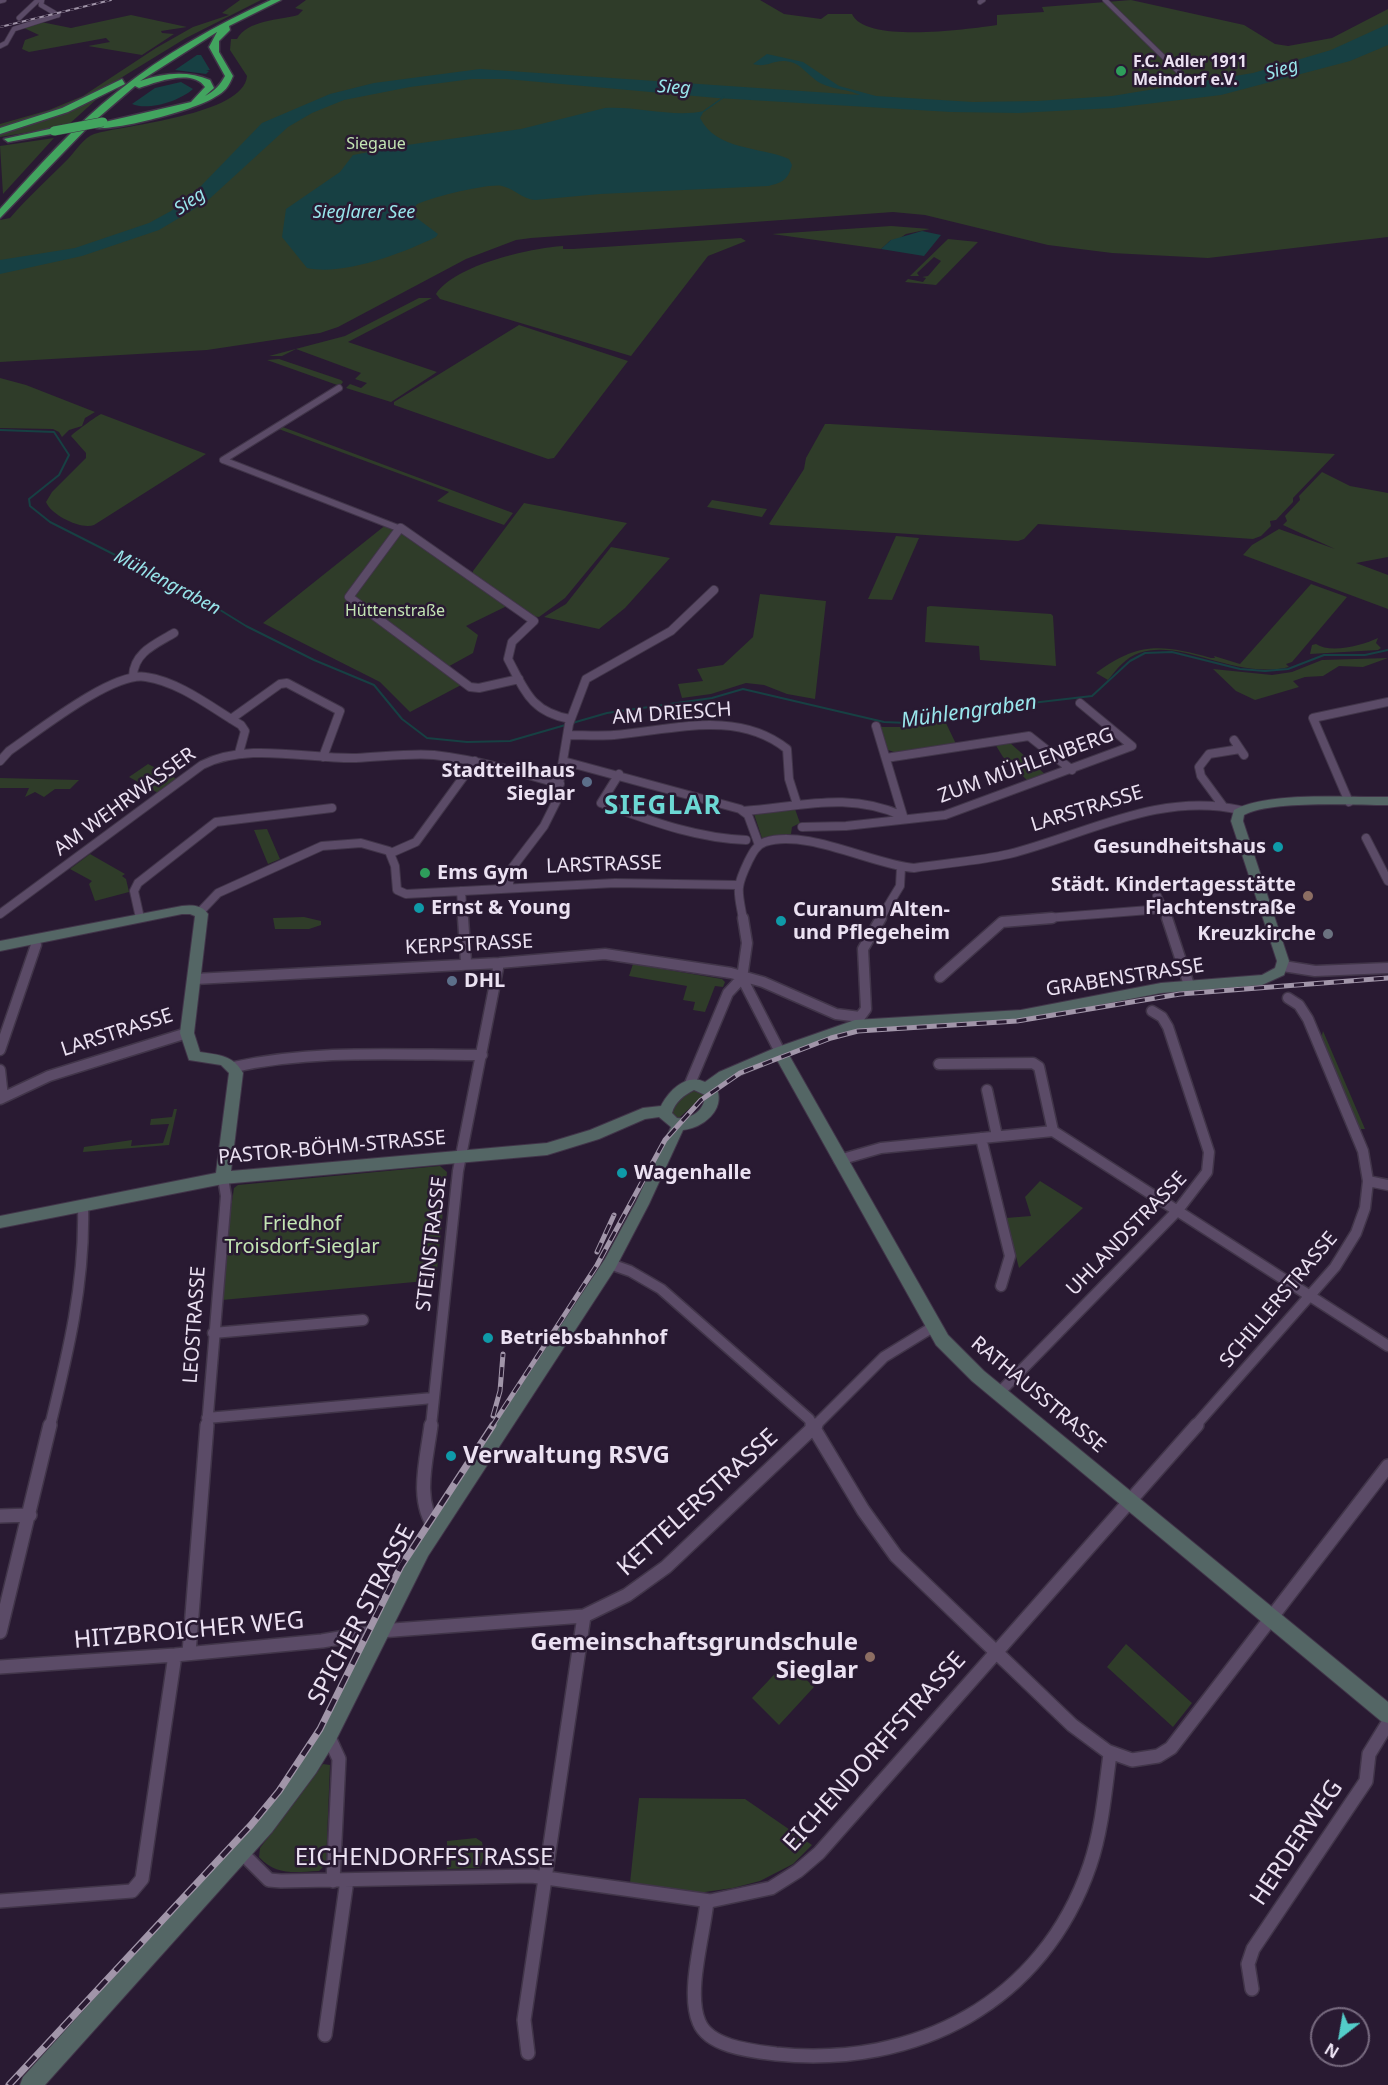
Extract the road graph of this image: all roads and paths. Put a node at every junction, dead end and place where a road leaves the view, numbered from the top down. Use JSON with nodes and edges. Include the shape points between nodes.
{"nodes":[{"id":1,"x":4,"y":0,"type":"edge"},
{"id":2,"x":38,"y":0,"type":"edge"},
{"id":3,"x":42,"y":0,"type":"edge"},
{"id":4,"x":277,"y":0,"type":"edge"},
{"id":5,"x":1105,"y":0,"type":"edge"},
{"id":6,"x":0,"y":1,"type":"edge"},
{"id":7,"x":267,"y":2,"type":"edge"},
{"id":8,"x":20,"y":18,"type":"dead end"},
{"id":9,"x":0,"y":46,"type":"edge"},
{"id":10,"x":136,"y":74,"type":"junction"},
{"id":11,"x":1182,"y":75,"type":"dead end"},
{"id":12,"x":103,"y":109,"type":"junction"},
{"id":13,"x":101,"y":124,"type":"junction"},
{"id":14,"x":0,"y":131,"type":"edge"},
{"id":15,"x":0,"y":141,"type":"edge"},
{"id":16,"x":0,"y":203,"type":"edge"},
{"id":17,"x":0,"y":215,"type":"edge"},
{"id":18,"x":339,"y":388,"type":"dead end"},
{"id":19,"x":400,"y":528,"type":"junction"},
{"id":20,"x":714,"y":590,"type":"dead end"},
{"id":21,"x":174,"y":633,"type":"dead end"},
{"id":22,"x":133,"y":676,"type":"junction"},
{"id":23,"x":519,"y":679,"type":"junction"},
{"id":24,"x":1388,"y":702,"type":"edge"},
{"id":25,"x":1080,"y":703,"type":"dead end"},
{"id":26,"x":231,"y":719,"type":"junction"},
{"id":27,"x":876,"y":726,"type":"dead end"},
{"id":28,"x":569,"y":727,"type":"junction"},
{"id":29,"x":1234,"y":740,"type":"dead end"},
{"id":30,"x":238,"y":753,"type":"junction"},
{"id":31,"x":323,"y":757,"type":"junction"},
{"id":32,"x":886,"y":758,"type":"junction"},
{"id":33,"x":0,"y":761,"type":"edge"},
{"id":34,"x":475,"y":761,"type":"junction"},
{"id":35,"x":563,"y":761,"type":"junction"},
{"id":36,"x":1072,"y":770,"type":"junction"},
{"id":37,"x":619,"y":774,"type":"junction"},
{"id":38,"x":560,"y":784,"type":"junction"},
{"id":39,"x":1388,"y":801,"type":"edge"},
{"id":40,"x":1349,"y":802,"type":"junction"},
{"id":41,"x":797,"y":804,"type":"junction"},
{"id":42,"x":1223,"y":806,"type":"junction"},
{"id":43,"x":332,"y":808,"type":"dead end"},
{"id":44,"x":1240,"y":810,"type":"junction"},
{"id":45,"x":743,"y":811,"type":"junction"},
{"id":46,"x":902,"y":817,"type":"junction"},
{"id":47,"x":802,"y":827,"type":"dead end"},
{"id":48,"x":1366,"y":838,"type":"dead end"},
{"id":49,"x":746,"y":840,"type":"dead end"},
{"id":50,"x":759,"y":845,"type":"junction"},
{"id":51,"x":391,"y":854,"type":"junction"},
{"id":52,"x":901,"y":867,"type":"junction"},
{"id":53,"x":1388,"y":881,"type":"edge"},
{"id":54,"x":737,"y":885,"type":"junction"},
{"id":55,"x":508,"y":888,"type":"junction"},
{"id":56,"x":461,"y":891,"type":"junction"},
{"id":57,"x":1157,"y":896,"type":"dead end"},
{"id":58,"x":1162,"y":909,"type":"junction"},
{"id":59,"x":200,"y":912,"type":"junction"},
{"id":60,"x":0,"y":914,"type":"edge"},
{"id":61,"x":140,"y":918,"type":"junction"},
{"id":62,"x":36,"y":945,"type":"dead end"},
{"id":63,"x":0,"y":946,"type":"edge"},
{"id":64,"x":466,"y":962,"type":"junction"},
{"id":65,"x":499,"y":963,"type":"junction"},
{"id":66,"x":1283,"y":966,"type":"junction"},
{"id":67,"x":1388,"y":968,"type":"edge"},
{"id":68,"x":940,"y":977,"type":"dead end"},
{"id":69,"x":742,"y":978,"type":"junction"},
{"id":70,"x":195,"y":979,"type":"junction"},
{"id":71,"x":1189,"y":985,"type":"junction"},
{"id":72,"x":1288,"y":998,"type":"dead end"},
{"id":73,"x":1152,"y":1011,"type":"dead end"},
{"id":74,"x":187,"y":1033,"type":"junction"},
{"id":75,"x":0,"y":1050,"type":"edge"},
{"id":76,"x":780,"y":1052,"type":"junction"},
{"id":77,"x":482,"y":1055,"type":"junction"},
{"id":78,"x":939,"y":1064,"type":"dead end"},
{"id":79,"x":234,"y":1068,"type":"junction"},
{"id":80,"x":0,"y":1070,"type":"edge"},
{"id":81,"x":689,"y":1086,"type":"junction"},
{"id":82,"x":708,"y":1088,"type":"junction"},
{"id":83,"x":987,"y":1090,"type":"dead end"},
{"id":84,"x":1,"y":1098,"type":"edge"},
{"id":85,"x":665,"y":1111,"type":"junction"},
{"id":86,"x":678,"y":1126,"type":"junction"},
{"id":87,"x":1053,"y":1131,"type":"junction"},
{"id":88,"x":998,"y":1136,"type":"junction"},
{"id":89,"x":981,"y":1138,"type":"junction"},
{"id":90,"x":462,"y":1158,"type":"junction"},
{"id":91,"x":839,"y":1160,"type":"junction"},
{"id":92,"x":223,"y":1178,"type":"junction"},
{"id":93,"x":1368,"y":1182,"type":"junction"},
{"id":94,"x":1388,"y":1185,"type":"edge"},
{"id":95,"x":83,"y":1207,"type":"junction"},
{"id":96,"x":1178,"y":1210,"type":"junction"},
{"id":97,"x":0,"y":1222,"type":"edge"},
{"id":98,"x":610,"y":1264,"type":"junction"},
{"id":99,"x":1001,"y":1286,"type":"dead end"},
{"id":100,"x":1310,"y":1296,"type":"junction"},
{"id":101,"x":363,"y":1320,"type":"dead end"},
{"id":102,"x":933,"y":1327,"type":"junction"},
{"id":103,"x":213,"y":1333,"type":"junction"},
{"id":104,"x":1388,"y":1347,"type":"edge"},
{"id":105,"x":999,"y":1394,"type":"junction"},
{"id":106,"x":433,"y":1398,"type":"junction"},
{"id":107,"x":207,"y":1418,"type":"junction"},
{"id":108,"x":813,"y":1428,"type":"junction"},
{"id":109,"x":1388,"y":1466,"type":"edge"},
{"id":110,"x":1129,"y":1500,"type":"junction"},
{"id":111,"x":30,"y":1515,"type":"junction"},
{"id":112,"x":0,"y":1516,"type":"edge"},
{"id":113,"x":436,"y":1529,"type":"junction"},
{"id":114,"x":584,"y":1616,"type":"junction"},
{"id":115,"x":1271,"y":1618,"type":"junction"},
{"id":116,"x":0,"y":1632,"type":"edge"},
{"id":117,"x":380,"y":1632,"type":"junction"},
{"id":118,"x":996,"y":1651,"type":"junction"},
{"id":119,"x":189,"y":1653,"type":"junction"},
{"id":120,"x":175,"y":1655,"type":"junction"},
{"id":121,"x":0,"y":1667,"type":"edge"},
{"id":122,"x":1388,"y":1714,"type":"edge"},
{"id":123,"x":1388,"y":1723,"type":"edge"},
{"id":124,"x":328,"y":1735,"type":"junction"},
{"id":125,"x":1110,"y":1754,"type":"junction"},
{"id":126,"x":241,"y":1852,"type":"junction"},
{"id":127,"x":546,"y":1877,"type":"junction"},
{"id":128,"x":340,"y":1881,"type":"junction"},
{"id":129,"x":0,"y":1901,"type":"edge"},
{"id":130,"x":707,"y":1901,"type":"junction"},
{"id":131,"x":1252,"y":1989,"type":"dead end"},
{"id":132,"x":325,"y":2035,"type":"dead end"},
{"id":133,"x":528,"y":2053,"type":"dead end"},
{"id":134,"x":32,"y":2085,"type":"edge"}],
"edges":[{"from":1,"to":6,"type":"street"},
{"from":2,"to":8,"type":"street"},
{"from":3,"to":9,"type":"street","via":[[40,5],[58,16],[14,29]]},
{"from":4,"to":7,"type":"highway"},
{"from":5,"to":11,"type":"street"},
{"from":7,"to":10,"type":"highway","via":[[201,32]]},
{"from":7,"to":12,"type":"highway","via":[[175,54]]},
{"from":7,"to":13,"type":"highway","via":[[223,32],[214,44],[214,54],[229,76],[221,91],[184,107]]},
{"from":10,"to":14,"type":"highway","via":[[83,103]]},
{"from":10,"to":16,"type":"highway","via":[[71,130]]},
{"from":12,"to":13,"type":"highway","via":[[136,86],[157,79],[189,76],[210,86],[203,95],[186,103]]},
{"from":12,"to":17,"type":"highway"},
{"from":13,"to":15,"type":"highway","bridge":true},
{"from":18,"to":19,"type":"street","via":[[223,459]]},
{"from":19,"to":23,"type":"street","via":[[534,621],[512,640],[507,650]]},
{"from":19,"to":23,"type":"street","via":[[349,597],[470,687]]},
{"from":20,"to":28,"type":"street","via":[[671,631],[588,676]]},
{"from":21,"to":22,"type":"street","via":[[138,656],[132,666]]},
{"from":22,"to":26,"type":"street","via":[[158,680]]},
{"from":22,"to":33,"type":"street","via":[[116,681],[9,751]]},
{"from":23,"to":28,"type":"street","via":[[538,709]]},
{"from":24,"to":40,"type":"street","via":[[1313,718]]},
{"from":25,"to":36,"type":"street","name":"ZUM MÜHLENBERG","via":[[1132,746]]},
{"from":26,"to":30,"type":"street","via":[[245,730]]},
{"from":26,"to":31,"type":"street","via":[[287,683],[340,711]]},
{"from":27,"to":32,"type":"street"},
{"from":28,"to":35,"type":"street"},
{"from":28,"to":41,"type":"street","name":"AM DRIESCH","via":[[614,735],[729,725],[753,728],[787,748],[789,779]]},
{"from":29,"to":42,"type":"street","via":[[1242,752],[1209,754],[1199,767],[1201,776]]},
{"from":30,"to":31,"type":"street","name":"AM WEHRWASSER"},
{"from":30,"to":60,"type":"street","name":"AM WEHRWASSER","via":[[202,765]]},
{"from":31,"to":34,"type":"street","name":"AM WEHRWASSER","via":[[433,755]]},
{"from":32,"to":36,"type":"street","via":[[1029,736]]},
{"from":32,"to":46,"type":"street"},
{"from":34,"to":38,"type":"street","name":"AM WEHRWASSER"},
{"from":34,"to":51,"type":"street","via":[[416,842]]},
{"from":35,"to":37,"type":"street"},
{"from":35,"to":38,"type":"street"},
{"from":36,"to":46,"type":"street","name":"ZUM MÜHLENBERG","via":[[945,815]]},
{"from":37,"to":45,"type":"street"},
{"from":37,"to":49,"type":"street","via":[[601,803],[687,833]]},
{"from":38,"to":55,"type":"street","via":[[544,826],[512,868]]},
{"from":39,"to":40,"type":"street"},
{"from":40,"to":44,"type":"street","via":[[1269,804]]},
{"from":41,"to":45,"type":"street","name":"ZUM MÜHLENBERG"},
{"from":41,"to":46,"type":"street","name":"ZUM MÜHLENBERG","via":[[861,800],[884,806]]},
{"from":42,"to":44,"type":"street","name":"LARSTRASSE"},
{"from":42,"to":52,"type":"street","name":"LARSTRASSE","via":[[1150,809],[1008,854],[954,864]]},
{"from":43,"to":61,"type":"street","via":[[216,822],[138,883],[134,891]]},
{"from":44,"to":66,"type":"street","via":[[1238,821]]},
{"from":45,"to":50,"type":"street"},
{"from":46,"to":47,"type":"street","name":"ZUM MÜHLENBERG","via":[[846,826]]},
{"from":48,"to":53,"type":"street"},
{"from":50,"to":52,"type":"street","name":"LARSTRASSE","via":[[775,840],[802,842],[868,854]]},
{"from":50,"to":54,"type":"street"},
{"from":51,"to":56,"type":"street","name":"LARSTRASSE","via":[[395,885],[402,894]]},
{"from":51,"to":59,"type":"street","via":[[369,844],[322,846],[218,893]]},
{"from":52,"to":69,"type":"street","via":[[900,886],[862,949],[866,1012],[860,1017],[843,1016],[766,983]]},
{"from":54,"to":55,"type":"street","name":"LARSTRASSE","via":[[645,882]]},
{"from":54,"to":69,"type":"street","via":[[747,943]]},
{"from":55,"to":56,"type":"street","name":"LARSTRASSE"},
{"from":56,"to":64,"type":"street"},
{"from":57,"to":58,"type":"street"},
{"from":58,"to":68,"type":"street","via":[[1002,922]]},
{"from":58,"to":71,"type":"street"},
{"from":59,"to":61,"type":"street","via":[[182,910]]},
{"from":59,"to":70,"type":"street","name":"LARSTRASSE","via":[[203,924]]},
{"from":61,"to":63,"type":"street"},
{"from":62,"to":75,"type":"street"},
{"from":64,"to":65,"type":"street","name":"KERPSTRASSE"},
{"from":64,"to":70,"type":"street","name":"KERPSTRASSE"},
{"from":65,"to":69,"type":"street","name":"KERPSTRASSE","via":[[615,954]]},
{"from":65,"to":77,"type":"street","name":"STEINSTRASSE"},
{"from":66,"to":67,"type":"street","via":[[1315,971]]},
{"from":66,"to":71,"type":"street","name":"GRABENSTRASSE","via":[[1276,976],[1262,980]]},
{"from":69,"to":76,"type":"street","name":"RATHAUSSTRASSE"},
{"from":69,"to":81,"type":"street","via":[[728,993]]},
{"from":70,"to":74,"type":"street","name":"LARSTRASSE"},
{"from":71,"to":76,"type":"street","name":"GRABENSTRASSE","via":[[1021,1015],[863,1024]]},
{"from":72,"to":93,"type":"street","name":"SCHILLERSTRASSE","via":[[1299,1005],[1311,1027],[1361,1148]]},
{"from":73,"to":96,"type":"street","name":"UHLANDSTRASSE","via":[[1168,1027],[1209,1152],[1204,1179]]},
{"from":74,"to":79,"type":"street","via":[[194,1056],[222,1060]]},
{"from":74,"to":84,"type":"street","name":"LARSTRASSE","via":[[49,1077]]},
{"from":76,"to":82,"type":"street","via":[[724,1076]]},
{"from":76,"to":91,"type":"street","name":"RATHAUSSTRASSE"},
{"from":77,"to":79,"type":"street","via":[[326,1054],[247,1062]]},
{"from":77,"to":90,"type":"street","name":"STEINSTRASSE"},
{"from":78,"to":87,"type":"street","via":[[1034,1062],[1039,1067]]},
{"from":79,"to":92,"type":"street","name":"LEOSTRASSE"},
{"from":80,"to":84,"type":"street"},
{"from":81,"to":82,"type":"street"},
{"from":81,"to":85,"type":"street"},
{"from":82,"to":86,"type":"street","via":[[713,1095],[711,1105],[693,1123]]},
{"from":83,"to":88,"type":"street"},
{"from":85,"to":86,"type":"street","via":[[668,1120]]},
{"from":85,"to":90,"type":"street","name":"PASTOR-BÖHM-STRASSE","via":[[643,1114],[566,1145]]},
{"from":86,"to":98,"type":"street","name":"SPICHER STRASSE"},
{"from":87,"to":88,"type":"street"},
{"from":87,"to":96,"type":"street"},
{"from":88,"to":89,"type":"street"},
{"from":89,"to":91,"type":"street","via":[[881,1148]]},
{"from":89,"to":99,"type":"street","via":[[1010,1256]]},
{"from":90,"to":92,"type":"street","name":"PASTOR-BÖHM-STRASSE"},
{"from":90,"to":106,"type":"street","name":"STEINSTRASSE","via":[[454,1199]]},
{"from":91,"to":102,"type":"street","name":"RATHAUSSTRASSE"},
{"from":92,"to":95,"type":"street","name":"PASTOR-BÖHM-STRASSE"},
{"from":92,"to":103,"type":"street","name":"LEOSTRASSE","via":[[226,1196]]},
{"from":93,"to":94,"type":"street"},
{"from":93,"to":100,"type":"street","name":"SCHILLERSTRASSE","via":[[1360,1226],[1348,1249]]},
{"from":95,"to":97,"type":"street","name":"PASTOR-BÖHM-STRASSE"},
{"from":95,"to":111,"type":"street","via":[[84,1248],[74,1327]]},
{"from":96,"to":100,"type":"street"},
{"from":96,"to":105,"type":"street","name":"UHLANDSTRASSE"},
{"from":98,"to":108,"type":"street","via":[[661,1289],[809,1419]]},
{"from":98,"to":113,"type":"street","name":"SPICHER STRASSE"},
{"from":100,"to":104,"type":"street"},
{"from":100,"to":110,"type":"street","name":"SCHILLERSTRASSE"},
{"from":101,"to":103,"type":"street"},
{"from":102,"to":105,"type":"street","name":"RATHAUSSTRASSE","via":[[959,1359]]},
{"from":102,"to":108,"type":"street","name":"KETTELERSTRASSE","via":[[894,1348]]},
{"from":103,"to":107,"type":"street","name":"LEOSTRASSE"},
{"from":105,"to":110,"type":"street","name":"RATHAUSSTRASSE"},
{"from":106,"to":107,"type":"street"},
{"from":106,"to":113,"type":"street","name":"STEINSTRASSE","via":[[423,1500],[427,1517]]},
{"from":107,"to":119,"type":"street","name":"LEOSTRASSE"},
{"from":108,"to":114,"type":"street","name":"KETTELERSTRASSE","via":[[658,1574],[624,1598]]},
{"from":108,"to":118,"type":"street","via":[[888,1547]]},
{"from":109,"to":115,"type":"street"},
{"from":110,"to":115,"type":"street","name":"RATHAUSSTRASSE"},
{"from":110,"to":118,"type":"street","name":"EICHENDORFFSTRASSE"},
{"from":111,"to":112,"type":"street"},
{"from":111,"to":116,"type":"street"},
{"from":113,"to":117,"type":"street","name":"SPICHER STRASSE"},
{"from":114,"to":117,"type":"street","name":"KETTELERSTRASSE"},
{"from":114,"to":127,"type":"street"},
{"from":115,"to":122,"type":"street","name":"RATHAUSSTRASSE"},
{"from":115,"to":125,"type":"street","via":[[1162,1756],[1141,1761]]},
{"from":117,"to":119,"type":"street","name":"HITZBROICHER WEG"},
{"from":117,"to":124,"type":"street","name":"SPICHER STRASSE"},
{"from":118,"to":125,"type":"street","via":[[1079,1731]]},
{"from":118,"to":130,"type":"street","name":"EICHENDORFFSTRASSE","via":[[819,1853],[771,1888]]},
{"from":119,"to":120,"type":"street","name":"HITZBROICHER WEG"},
{"from":120,"to":121,"type":"street","name":"HITZBROICHER WEG"},
{"from":120,"to":129,"type":"street","via":[[142,1879],[132,1892]]},
{"from":123,"to":131,"type":"street","name":"HERDERWEG","via":[[1369,1754],[1366,1781],[1253,1949],[1248,1964]]},
{"from":124,"to":126,"type":"street","name":"SPICHER STRASSE","via":[[281,1804]]},
{"from":124,"to":128,"type":"street","via":[[339,1759]]},
{"from":125,"to":130,"type":"street","via":[[1089,1868],[1064,1923],[1034,1966],[999,1998],[974,2015],[915,2043],[873,2054],[830,2057],[772,2053],[712,2039],[698,2021],[694,2002]]},
{"from":126,"to":128,"type":"street","name":"EICHENDORFFSTRASSE","via":[[269,1880]]},
{"from":126,"to":134,"type":"street","name":"SPICHER STRASSE"},
{"from":127,"to":128,"type":"street","name":"EICHENDORFFSTRASSE"},
{"from":127,"to":130,"type":"street","name":"EICHENDORFFSTRASSE"},
{"from":127,"to":133,"type":"street","via":[[524,2020]]},
{"from":128,"to":132,"type":"street"}]}
